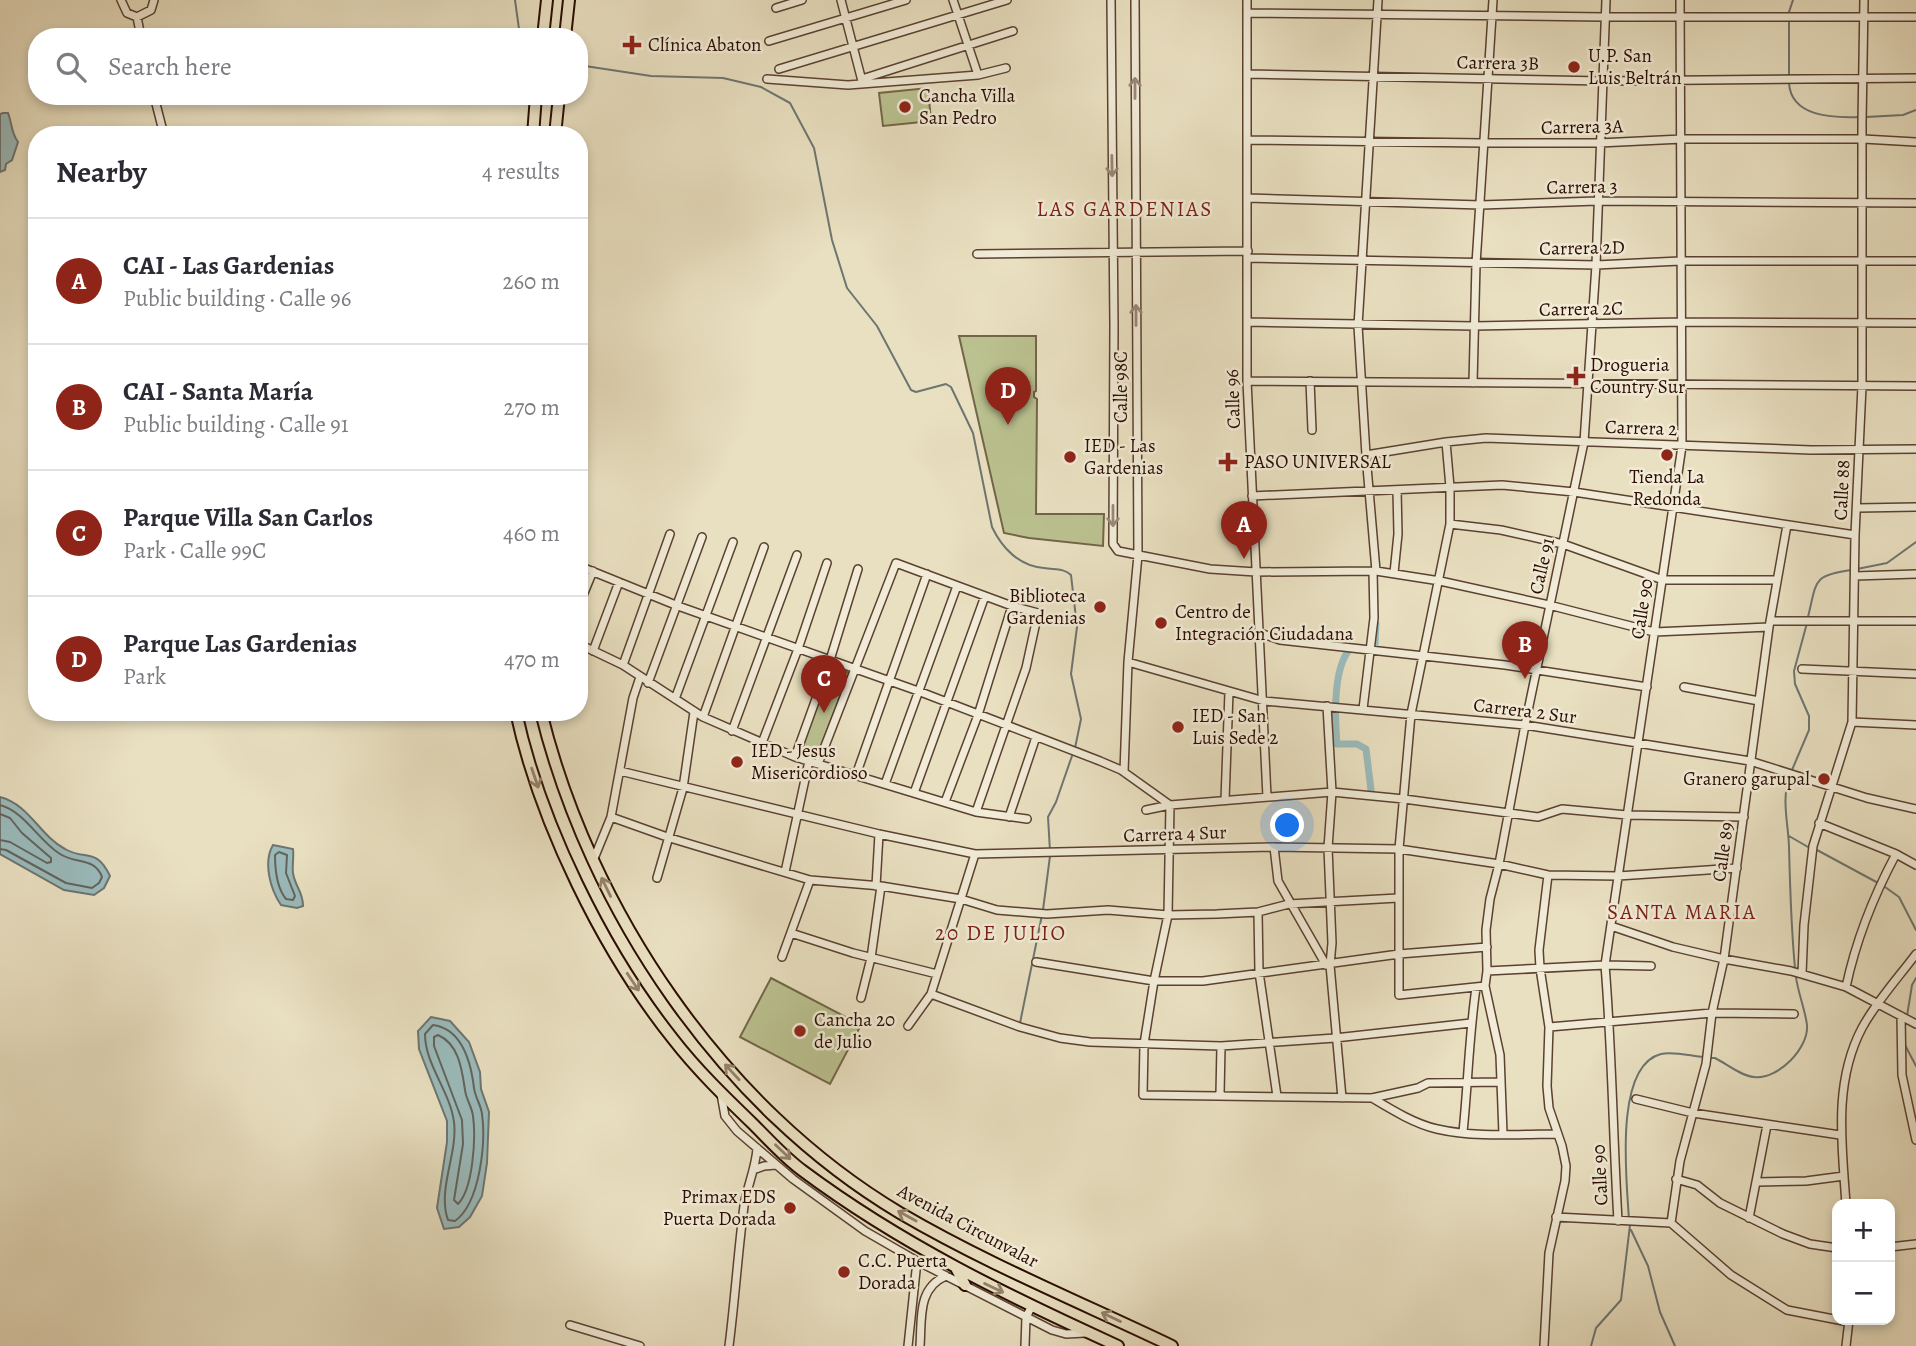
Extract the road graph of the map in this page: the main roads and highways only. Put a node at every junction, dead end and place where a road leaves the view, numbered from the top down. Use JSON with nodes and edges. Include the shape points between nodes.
{"nodes":[{"id":1,"x":569,"y":0,"type":"edge"},
{"id":2,"x":547,"y":1,"type":"edge"},
{"id":3,"x":544,"y":28,"type":"edge"},
{"id":4,"x":566,"y":28,"type":"edge"},
{"id":5,"x":535,"y":105,"type":"edge"},
{"id":6,"x":558,"y":105,"type":"edge"},
{"id":7,"x":534,"y":126,"type":"edge"},
{"id":8,"x":556,"y":126,"type":"edge"},
{"id":9,"x":518,"y":721,"type":"edge"},
{"id":10,"x":544,"y":721,"type":"edge"},
{"id":11,"x":709,"y":1047,"type":"junction"},
{"id":12,"x":692,"y":1060,"type":"junction"},
{"id":13,"x":956,"y":1268,"type":"junction"},
{"id":14,"x":965,"y":1286,"type":"road end"},
{"id":15,"x":1118,"y":1346,"type":"edge"},
{"id":16,"x":1172,"y":1346,"type":"edge"}],
"edges":[{"from":1,"to":4,"type":"highway"},
{"from":2,"to":3,"type":"highway"},
{"from":5,"to":7,"type":"highway"},
{"from":6,"to":8,"type":"highway"},
{"from":9,"to":12,"type":"highway","name":"Avenida Circunvalar","one_way":true,"via":[[560,846],[592,911],[630,979]]},
{"from":11,"to":10,"type":"highway","name":"Avenida Circunvalar","one_way":true,"via":[[617,911],[561,781]]},
{"from":11,"to":12,"type":"highway"},
{"from":16,"to":11,"type":"highway","name":"Avenida Circunvalar","one_way":true,"via":[[899,1213],[814,1151]]},
{"from":12,"to":13,"type":"highway","name":"Avenida Circunvalar","one_way":true,"via":[[800,1169],[873,1220]]},
{"from":13,"to":14,"type":"highway"},
{"from":13,"to":15,"type":"highway","name":"Avenida Circunvalar","one_way":true,"via":[[1029,1312]]}]}
